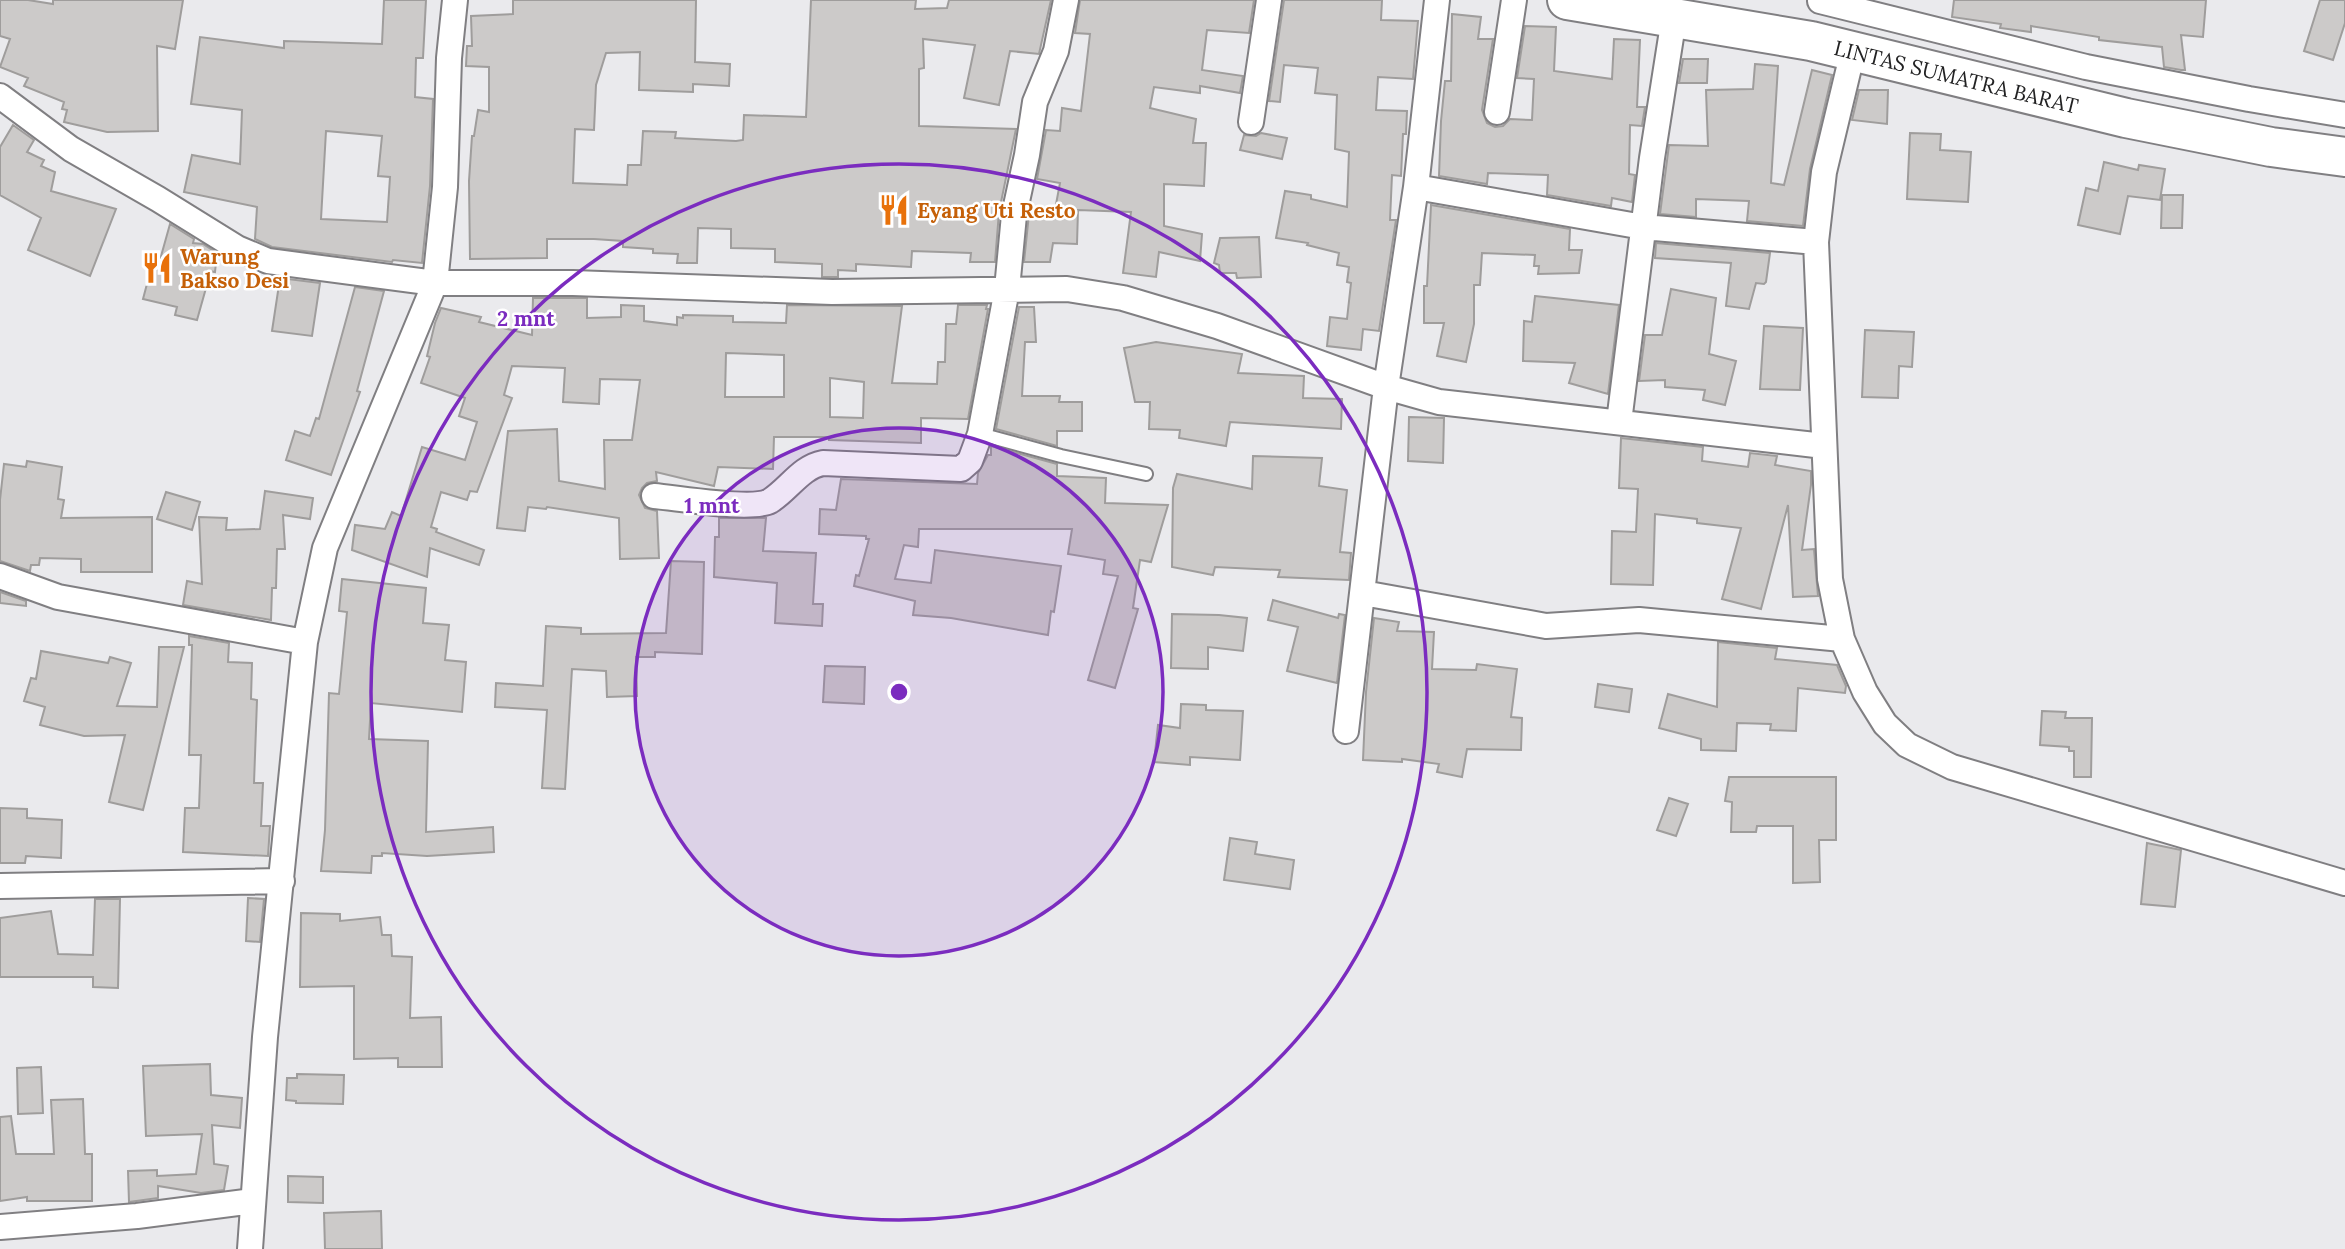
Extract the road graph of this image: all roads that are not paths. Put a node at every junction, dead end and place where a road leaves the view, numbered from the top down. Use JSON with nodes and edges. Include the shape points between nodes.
{"nodes":[{"id":1,"x":455,"y":0,"type":"edge"},
{"id":2,"x":1066,"y":0,"type":"edge"},
{"id":3,"x":1269,"y":0,"type":"edge"},
{"id":4,"x":1437,"y":0,"type":"edge"},
{"id":5,"x":1514,"y":0,"type":"edge"},
{"id":6,"x":1567,"y":0,"type":"edge"},
{"id":7,"x":1820,"y":1,"type":"edge"},
{"id":8,"x":1674,"y":18,"type":"junction"},
{"id":9,"x":1811,"y":41,"type":"junction"},
{"id":10,"x":1853,"y":51,"type":"junction"},
{"id":11,"x":0,"y":96,"type":"edge"},
{"id":12,"x":1497,"y":112,"type":"dead end"},
{"id":13,"x":2345,"y":115,"type":"edge"},
{"id":14,"x":1251,"y":122,"type":"dead end"},
{"id":15,"x":2345,"y":157,"type":"edge"},
{"id":16,"x":1416,"y":187,"type":"junction"},
{"id":17,"x":1643,"y":227,"type":"junction"},
{"id":18,"x":1816,"y":242,"type":"junction"},
{"id":19,"x":435,"y":283,"type":"junction"},
{"id":20,"x":1007,"y":289,"type":"junction"},
{"id":21,"x":1386,"y":387,"type":"junction"},
{"id":22,"x":1619,"y":422,"type":"junction"},
{"id":23,"x":980,"y":434,"type":"junction"},
{"id":24,"x":1824,"y":446,"type":"junction"},
{"id":25,"x":1146,"y":474,"type":"dead end"},
{"id":26,"x":654,"y":496,"type":"dead end"},
{"id":27,"x":0,"y":576,"type":"edge"},
{"id":28,"x":1363,"y":593,"type":"junction"},
{"id":29,"x":1842,"y":639,"type":"junction"},
{"id":30,"x":304,"y":642,"type":"junction"},
{"id":31,"x":1346,"y":731,"type":"dead end"},
{"id":32,"x":282,"y":881,"type":"junction"},
{"id":33,"x":2345,"y":883,"type":"edge"},
{"id":34,"x":0,"y":886,"type":"edge"},
{"id":35,"x":253,"y":1200,"type":"junction"},
{"id":36,"x":0,"y":1227,"type":"edge"},
{"id":37,"x":250,"y":1249,"type":"edge"}],
"edges":[{"from":1,"to":19,"type":"street"},
{"from":2,"to":20,"type":"street","via":[[1056,51],[1035,102],[1014,215]]},
{"from":3,"to":14,"type":"street"},
{"from":4,"to":16,"type":"street"},
{"from":5,"to":12,"type":"street"},
{"from":6,"to":8,"type":"highway","name":"LINTAS SUMATRA BARAT"},
{"from":7,"to":9,"type":"street"},
{"from":7,"to":13,"type":"street","via":[[2087,67]]},
{"from":8,"to":9,"type":"highway","name":"LINTAS SUMATRA BARAT"},
{"from":8,"to":17,"type":"street"},
{"from":9,"to":10,"type":"highway","name":"LINTAS SUMATRA BARAT"},
{"from":10,"to":15,"type":"highway","name":"LINTAS SUMATRA BARAT","via":[[2126,118]]},
{"from":10,"to":18,"type":"street","via":[[1824,172]]},
{"from":11,"to":19,"type":"street","via":[[71,149],[237,248],[268,261]]},
{"from":16,"to":17,"type":"street"},
{"from":16,"to":21,"type":"street"},
{"from":17,"to":18,"type":"street"},
{"from":17,"to":22,"type":"street"},
{"from":18,"to":24,"type":"street"},
{"from":19,"to":20,"type":"street","via":[[832,292]]},
{"from":19,"to":30,"type":"street","via":[[325,548]]},
{"from":20,"to":21,"type":"street","via":[[1066,289],[1123,298],[1217,326]]},
{"from":20,"to":23,"type":"street"},
{"from":21,"to":22,"type":"street","via":[[1439,402]]},
{"from":21,"to":28,"type":"street"},
{"from":22,"to":24,"type":"street"},
{"from":23,"to":25,"type":"lane"},
{"from":23,"to":26,"type":"street","via":[[970,461],[961,470],[823,463],[810,466],[766,503],[741,505]]},
{"from":24,"to":29,"type":"street","via":[[1830,579]]},
{"from":27,"to":30,"type":"street","via":[[58,597]]},
{"from":28,"to":29,"type":"street","via":[[1546,626],[1639,620]]},
{"from":28,"to":31,"type":"street"},
{"from":29,"to":33,"type":"street","via":[[1885,724],[1907,745],[1952,767]]},
{"from":30,"to":32,"type":"street"},
{"from":32,"to":34,"type":"street"},
{"from":32,"to":35,"type":"street"},
{"from":35,"to":36,"type":"street","via":[[137,1216]]},
{"from":35,"to":37,"type":"street"}]}
